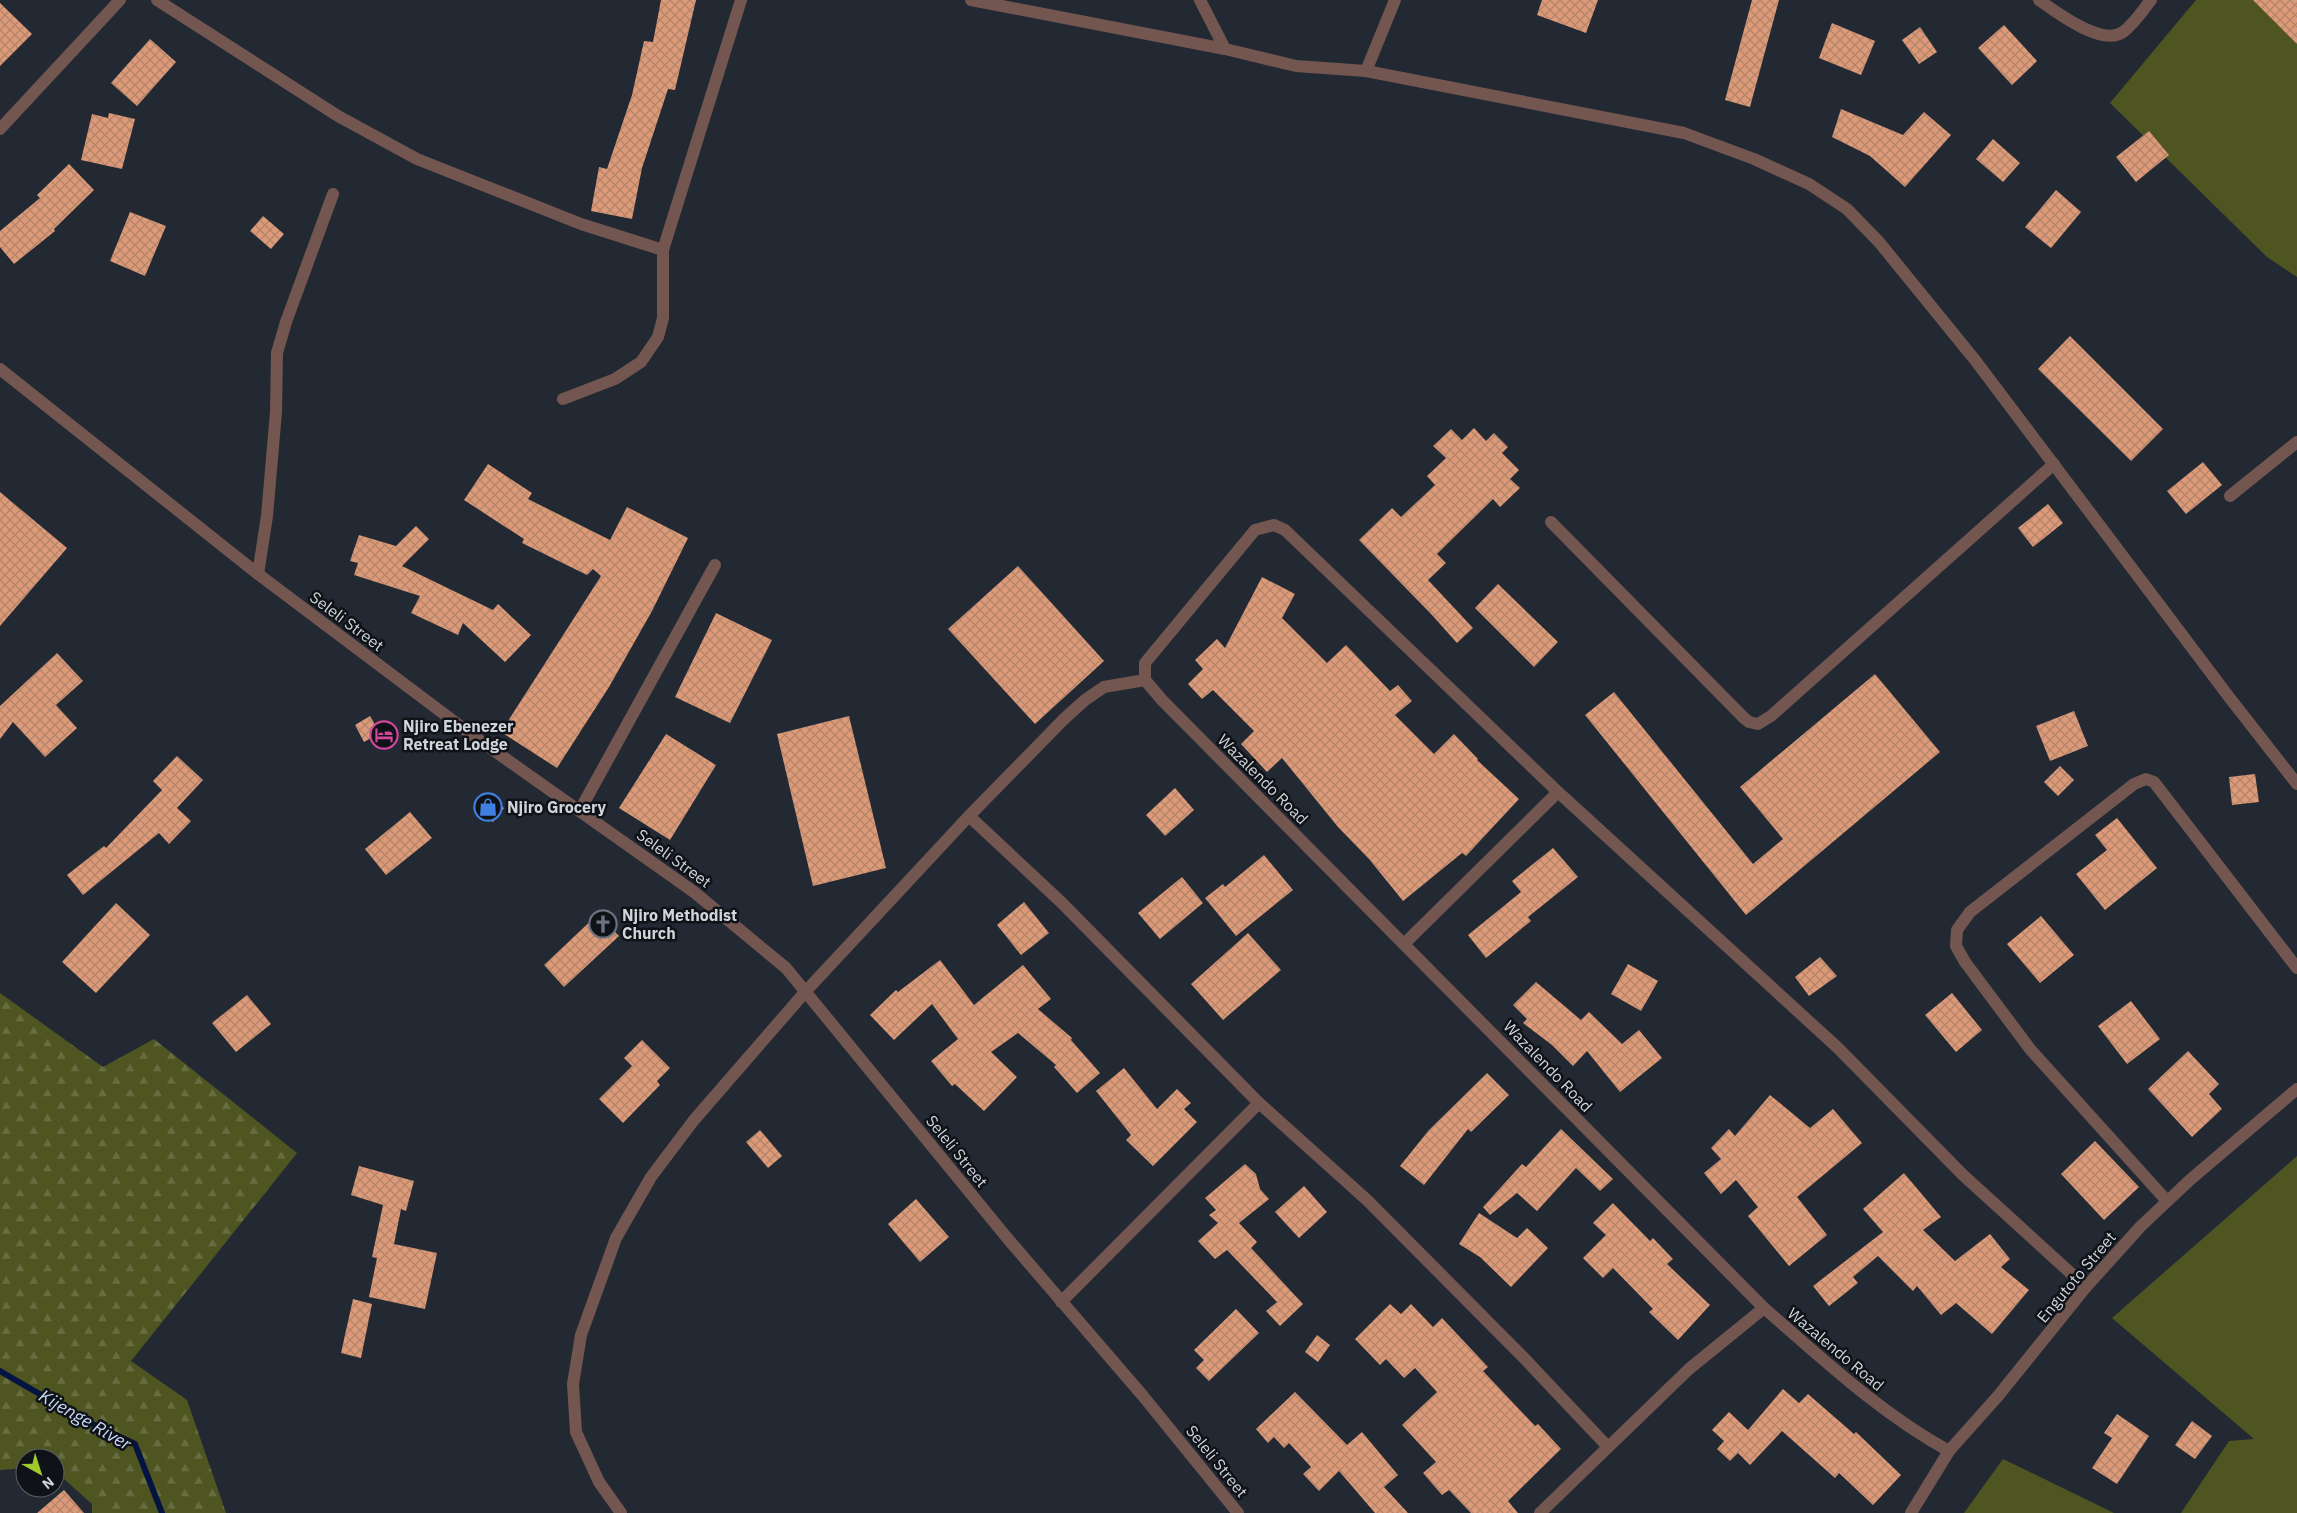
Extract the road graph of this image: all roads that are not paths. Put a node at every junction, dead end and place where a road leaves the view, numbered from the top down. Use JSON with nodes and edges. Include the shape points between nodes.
{"nodes":[{"id":1,"x":120,"y":0,"type":"edge"},
{"id":2,"x":157,"y":0,"type":"edge"},
{"id":3,"x":741,"y":0,"type":"edge"},
{"id":4,"x":972,"y":0,"type":"edge"},
{"id":5,"x":1200,"y":0,"type":"edge"},
{"id":6,"x":1395,"y":0,"type":"edge"},
{"id":7,"x":2039,"y":0,"type":"edge"},
{"id":8,"x":2151,"y":0,"type":"edge"},
{"id":9,"x":1225,"y":49,"type":"junction"},
{"id":10,"x":1366,"y":71,"type":"junction"},
{"id":11,"x":0,"y":129,"type":"edge"},
{"id":12,"x":333,"y":194,"type":"dead end"},
{"id":13,"x":663,"y":250,"type":"junction"},
{"id":14,"x":0,"y":369,"type":"edge"},
{"id":15,"x":563,"y":399,"type":"dead end"},
{"id":16,"x":2297,"y":442,"type":"edge"},
{"id":17,"x":2054,"y":464,"type":"junction"},
{"id":18,"x":2230,"y":496,"type":"dead end"},
{"id":19,"x":1551,"y":522,"type":"dead end"},
{"id":20,"x":715,"y":565,"type":"dead end"},
{"id":21,"x":258,"y":574,"type":"junction"},
{"id":22,"x":1145,"y":680,"type":"junction"},
{"id":23,"x":2297,"y":784,"type":"edge"},
{"id":24,"x":1558,"y":792,"type":"junction"},
{"id":25,"x":580,"y":810,"type":"junction"},
{"id":26,"x":969,"y":816,"type":"junction"},
{"id":27,"x":1404,"y":944,"type":"junction"},
{"id":28,"x":2297,"y":968,"type":"edge"},
{"id":29,"x":806,"y":991,"type":"junction"},
{"id":30,"x":2297,"y":1089,"type":"edge"},
{"id":31,"x":1260,"y":1103,"type":"junction"},
{"id":32,"x":2167,"y":1201,"type":"junction"},
{"id":33,"x":2086,"y":1287,"type":"junction"},
{"id":34,"x":1061,"y":1302,"type":"junction"},
{"id":35,"x":1764,"y":1308,"type":"junction"},
{"id":36,"x":1608,"y":1447,"type":"junction"},
{"id":37,"x":1949,"y":1451,"type":"junction"},
{"id":38,"x":621,"y":1513,"type":"edge"},
{"id":39,"x":1238,"y":1513,"type":"edge"},
{"id":40,"x":1540,"y":1513,"type":"edge"},
{"id":41,"x":1911,"y":1513,"type":"edge"}],
"edges":[{"from":1,"to":11,"type":"street"},
{"from":2,"to":13,"type":"street","via":[[338,116],[417,159],[581,224]]},
{"from":3,"to":13,"type":"street"},
{"from":4,"to":9,"type":"street"},
{"from":5,"to":9,"type":"street"},
{"from":6,"to":10,"type":"street"},
{"from":7,"to":8,"type":"street","via":[[2082,27],[2115,36],[2127,29]]},
{"from":9,"to":10,"type":"street","via":[[1296,66]]},
{"from":10,"to":17,"type":"street","via":[[1684,133],[1809,184],[1847,209],[1879,242]]},
{"from":12,"to":21,"type":"street","via":[[286,322],[278,353],[267,516]]},
{"from":13,"to":15,"type":"street","via":[[663,318],[658,337],[641,362],[615,379]]},
{"from":14,"to":21,"type":"street","name":"Seleli Street"},
{"from":16,"to":18,"type":"street"},
{"from":17,"to":19,"type":"street","via":[[1778,710],[1758,724],[1744,718]]},
{"from":17,"to":23,"type":"street"},
{"from":20,"to":25,"type":"street"},
{"from":21,"to":25,"type":"street","name":"Seleli Street","via":[[472,735]]},
{"from":22,"to":24,"type":"street","via":[[1145,663],[1226,562],[1255,530],[1274,525],[1301,544],[1357,602]]},
{"from":22,"to":26,"type":"street","via":[[1104,687],[1085,700]]},
{"from":22,"to":27,"type":"street","name":"Wazalendo Road"},
{"from":24,"to":27,"type":"street"},
{"from":24,"to":33,"type":"street","via":[[1831,1042],[1963,1175]]},
{"from":25,"to":29,"type":"street","name":"Seleli Street","via":[[694,892],[786,968]]},
{"from":26,"to":29,"type":"street"},
{"from":26,"to":31,"type":"street","via":[[1048,890]]},
{"from":27,"to":35,"type":"street","name":"Wazalendo Road"},
{"from":28,"to":32,"type":"street","via":[[2154,782],[2146,779],[2134,784],[1970,912],[1958,930],[1956,946],[1965,962],[2030,1049]]},
{"from":29,"to":34,"type":"street","name":"Seleli Street"},
{"from":29,"to":38,"type":"street","via":[[694,1120],[651,1177],[616,1238],[581,1335],[573,1384],[576,1432],[599,1482]]},
{"from":30,"to":32,"type":"street","name":"Engutoto Street"},
{"from":31,"to":34,"type":"street"},
{"from":31,"to":36,"type":"street","via":[[1367,1200],[1512,1345]]},
{"from":32,"to":33,"type":"street","name":"Engutoto Street"},
{"from":33,"to":37,"type":"street","name":"Engutoto Street"},
{"from":34,"to":39,"type":"street","name":"Seleli Street"},
{"from":35,"to":36,"type":"street","via":[[1689,1369]]},
{"from":35,"to":37,"type":"street","name":"Wazalendo Road","via":[[1868,1398],[1915,1432]]},
{"from":36,"to":40,"type":"street"},
{"from":37,"to":41,"type":"street","name":"Engutoto Street"}]}
